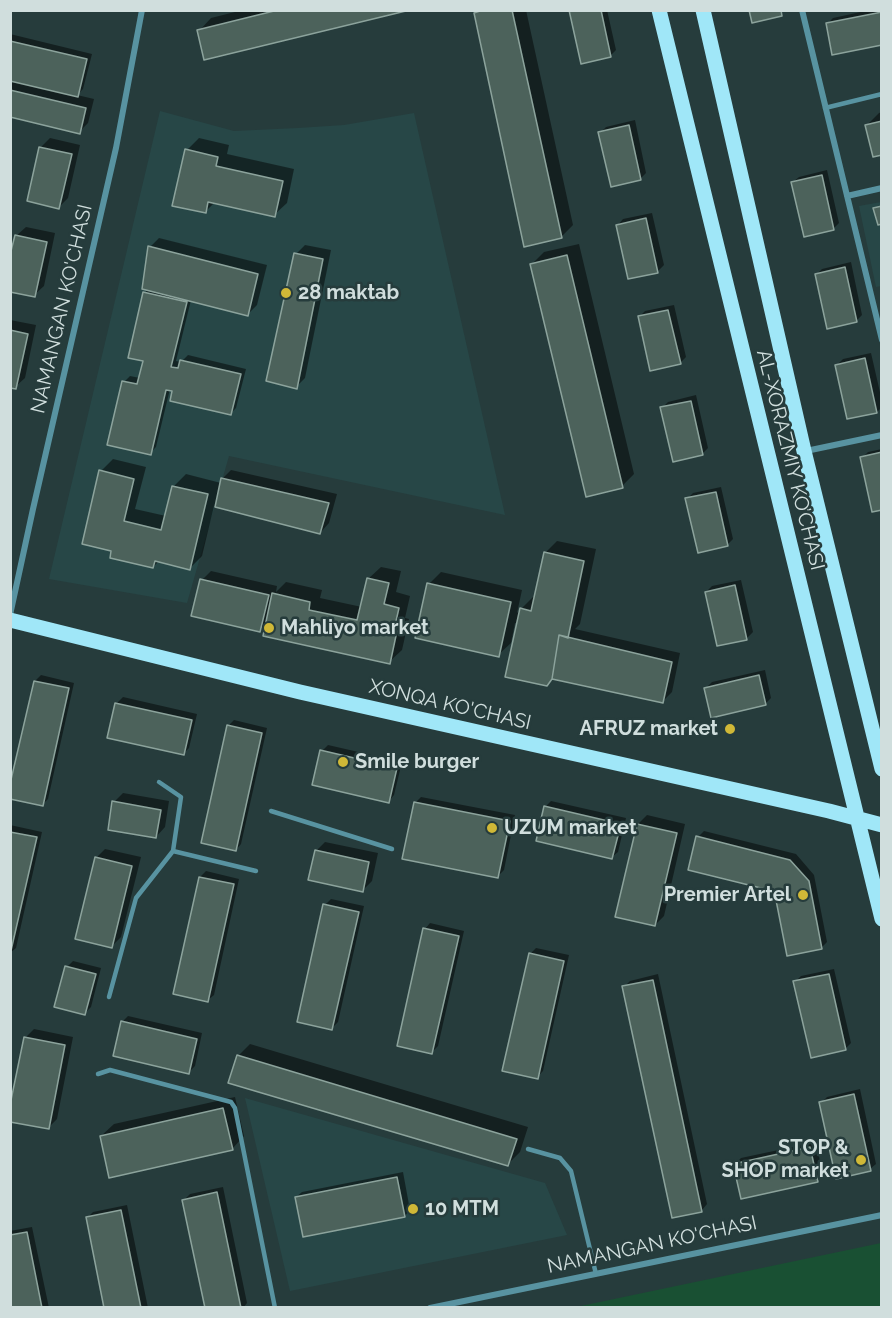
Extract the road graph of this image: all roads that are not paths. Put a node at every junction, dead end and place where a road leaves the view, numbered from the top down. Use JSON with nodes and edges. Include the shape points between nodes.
{"nodes":[{"id":1,"x":142,"y":10,"type":"edge"},
{"id":2,"x":659,"y":10,"type":"edge"},
{"id":3,"x":703,"y":10,"type":"edge"},
{"id":4,"x":802,"y":10,"type":"edge"},
{"id":5,"x":882,"y":94,"type":"edge"},
{"id":6,"x":825,"y":108,"type":"junction"},
{"id":7,"x":882,"y":188,"type":"edge"},
{"id":8,"x":847,"y":196,"type":"junction"},
{"id":9,"x":882,"y":340,"type":"edge"},
{"id":10,"x":882,"y":435,"type":"edge"},
{"id":11,"x":804,"y":452,"type":"junction"},
{"id":12,"x":10,"y":617,"type":"edge"},
{"id":13,"x":882,"y":769,"type":"edge"},
{"id":14,"x":159,"y":782,"type":"dead end"},
{"id":15,"x":271,"y":811,"type":"dead end"},
{"id":16,"x":857,"y":819,"type":"junction"},
{"id":17,"x":882,"y":825,"type":"edge"},
{"id":18,"x":392,"y":849,"type":"dead end"},
{"id":19,"x":173,"y":851,"type":"junction"},
{"id":20,"x":256,"y":871,"type":"dead end"},
{"id":21,"x":882,"y":919,"type":"edge"},
{"id":22,"x":109,"y":997,"type":"dead end"},
{"id":23,"x":98,"y":1074,"type":"dead end"},
{"id":24,"x":528,"y":1149,"type":"dead end"},
{"id":25,"x":882,"y":1215,"type":"edge"},
{"id":26,"x":596,"y":1274,"type":"junction"},
{"id":27,"x":276,"y":1308,"type":"edge"},
{"id":28,"x":430,"y":1308,"type":"edge"}],
"edges":[{"from":1,"to":12,"type":"street","name":"NAMANGAN KO'CHASI","via":[[116,148]]},
{"from":2,"to":16,"type":"main road","name":"AL-XORAZMIY KO’CHASI"},
{"from":3,"to":11,"type":"main road","name":"AL-XORAZMIY KO’CHASI"},
{"from":4,"to":6,"type":"street"},
{"from":5,"to":6,"type":"lane"},
{"from":6,"to":8,"type":"street"},
{"from":7,"to":8,"type":"street"},
{"from":8,"to":9,"type":"street"},
{"from":10,"to":11,"type":"street"},
{"from":11,"to":13,"type":"main road","name":"AL-XORAZMIY KO’CHASI"},
{"from":12,"to":16,"type":"main road","name":"XONQA KO'CHASI","via":[[300,692]]},
{"from":14,"to":19,"type":"lane","via":[[181,797]]},
{"from":15,"to":18,"type":"lane"},
{"from":16,"to":17,"type":"main road","name":"XONQA KO'CHASI"},
{"from":16,"to":21,"type":"main road","name":"AL-XORAZMIY KO’CHASI"},
{"from":19,"to":20,"type":"lane"},
{"from":19,"to":22,"type":"lane","via":[[136,898]]},
{"from":23,"to":27,"type":"lane","via":[[110,1070],[231,1102]]},
{"from":24,"to":26,"type":"lane","via":[[560,1158],[571,1171]]},
{"from":25,"to":26,"type":"street","name":"NAMANGAN KO'CHASI"},
{"from":26,"to":28,"type":"street","name":"NAMANGAN KO'CHASI"}]}
